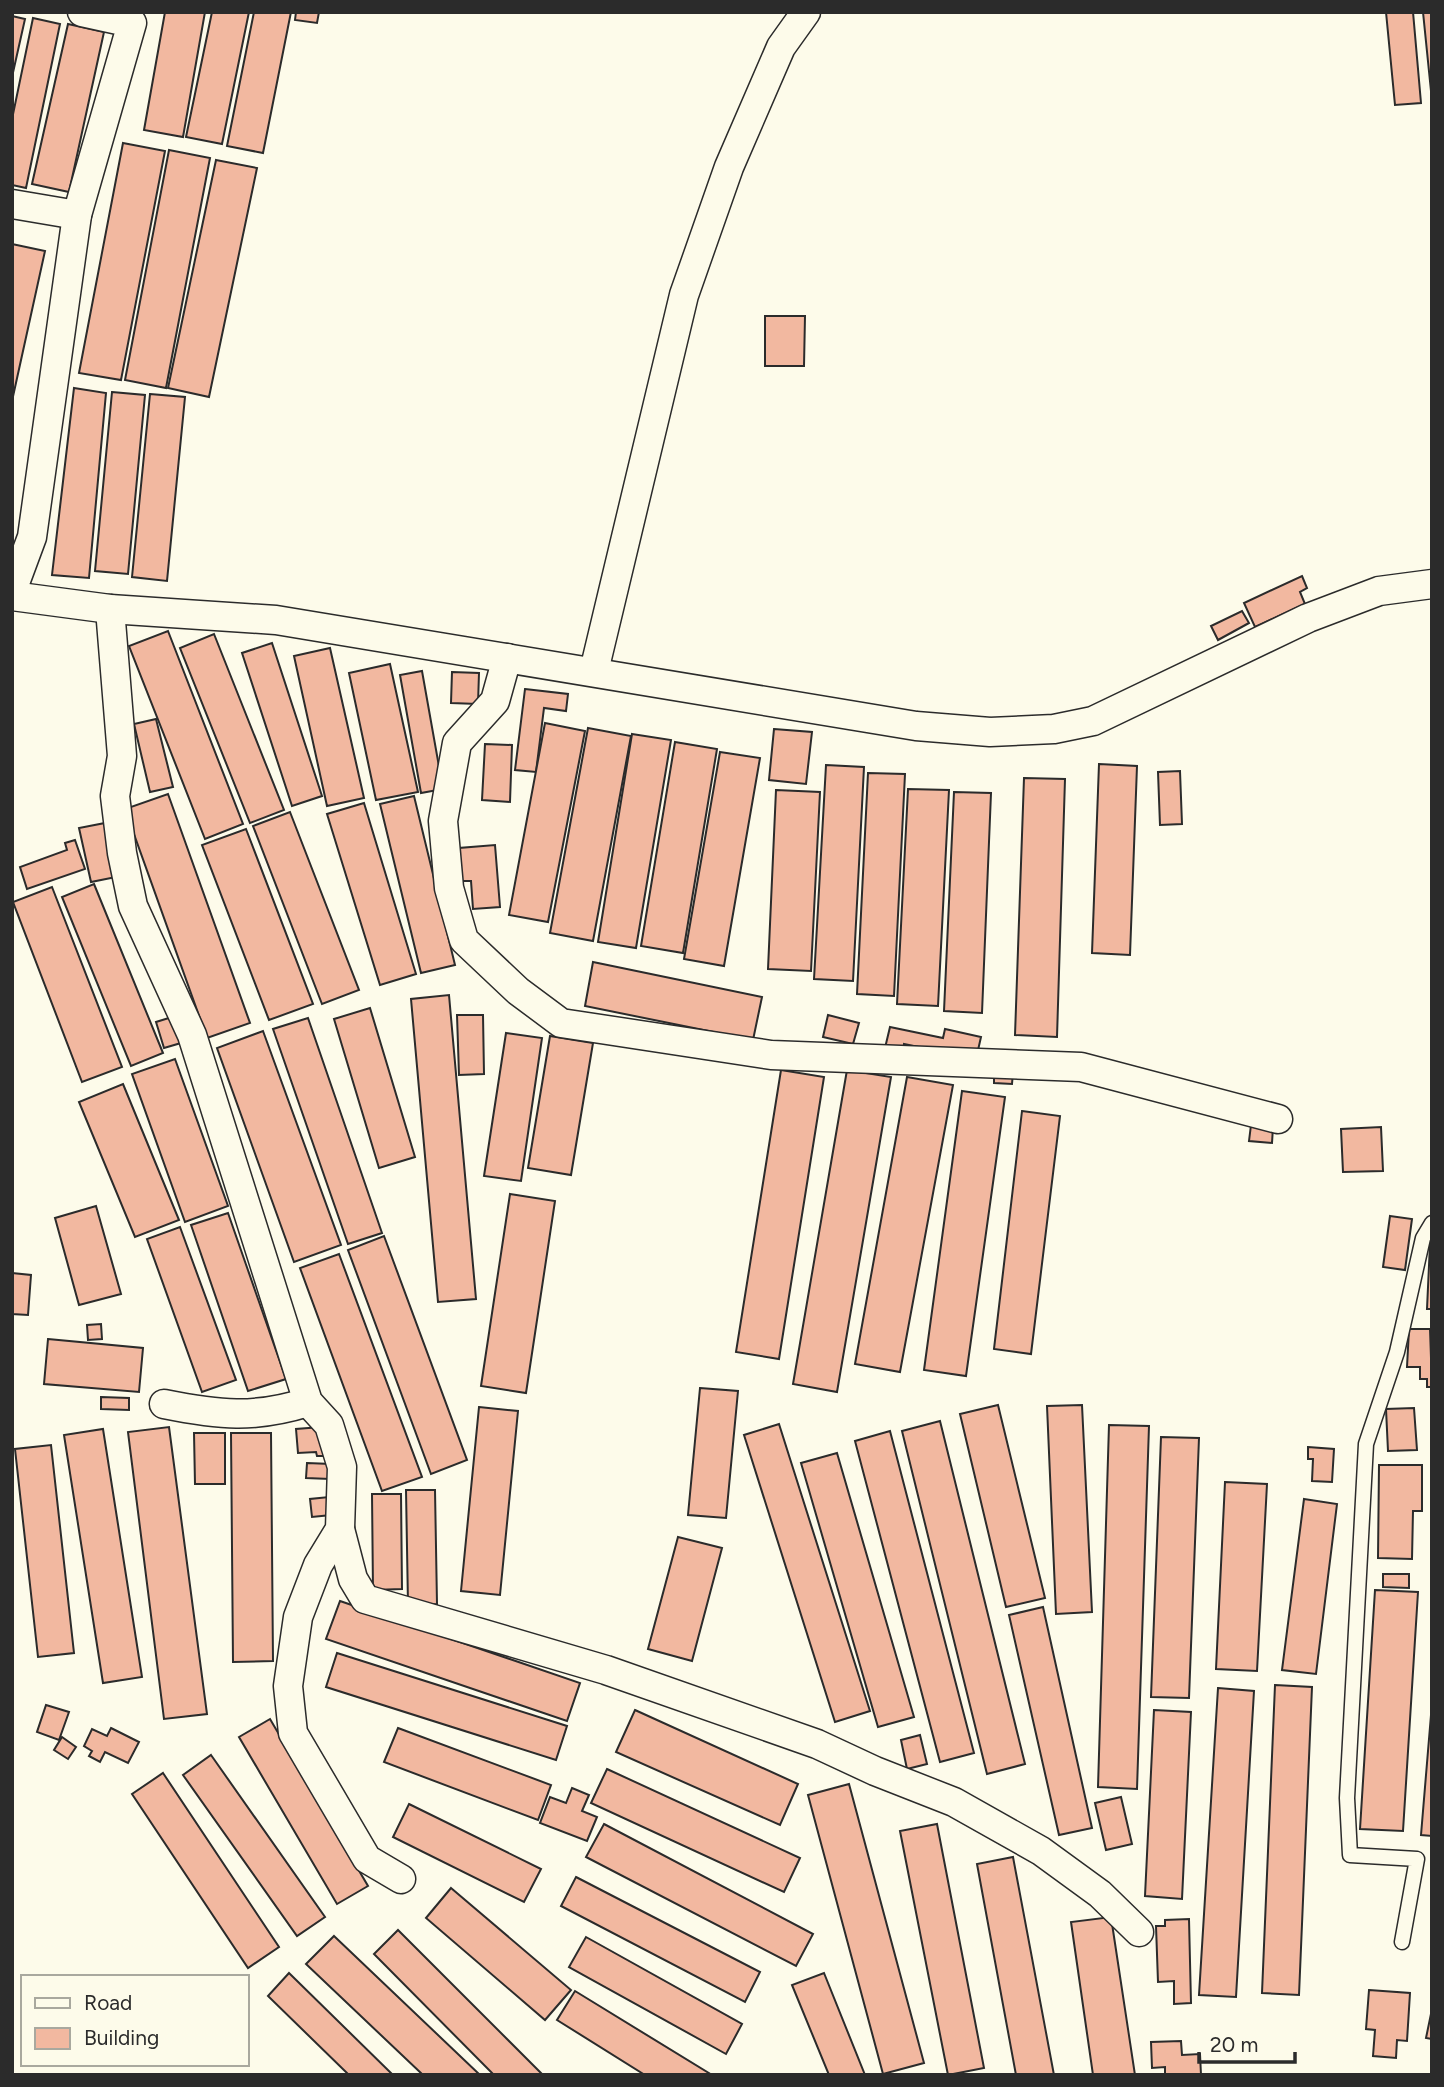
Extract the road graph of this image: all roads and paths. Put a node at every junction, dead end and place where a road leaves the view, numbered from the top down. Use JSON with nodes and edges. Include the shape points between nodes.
{"nodes":[{"id":1,"x":82,"y":12,"type":"edge"},
{"id":2,"x":806,"y":12,"type":"edge"},
{"id":3,"x":12,"y":204,"type":"edge"},
{"id":4,"x":77,"y":215,"type":"junction"},
{"id":5,"x":1432,"y":584,"type":"edge"},
{"id":6,"x":12,"y":594,"type":"edge"},
{"id":7,"x":110,"y":610,"type":"junction"},
{"id":8,"x":507,"y":658,"type":"junction"},
{"id":9,"x":594,"y":671,"type":"junction"},
{"id":10,"x":1278,"y":1119,"type":"dead end"},
{"id":11,"x":1432,"y":1223,"type":"edge"},
{"id":12,"x":308,"y":1402,"type":"junction"},
{"id":13,"x":164,"y":1404,"type":"dead end"},
{"id":14,"x":340,"y":1529,"type":"junction"},
{"id":15,"x":401,"y":1879,"type":"dead end"},
{"id":16,"x":1139,"y":1933,"type":"dead end"},
{"id":17,"x":1402,"y":1942,"type":"dead end"}],
"edges":[{"from":1,"to":4,"type":"street","via":[[132,23]]},
{"from":2,"to":9,"type":"street","via":[[782,47],[729,167],[684,295]]},
{"from":3,"to":4,"type":"street"},
{"from":4,"to":6,"type":"street","via":[[32,537]]},
{"from":5,"to":9,"type":"street","via":[[1379,592],[1308,618],[1093,721],[1054,729],[990,732],[916,726]]},
{"from":6,"to":7,"type":"street"},
{"from":7,"to":8,"type":"street","via":[[276,620]]},
{"from":7,"to":12,"type":"street","via":[[122,756],[115,796],[133,906],[191,1035]]},
{"from":8,"to":9,"type":"street"},
{"from":8,"to":10,"type":"street","via":[[495,701],[457,743],[443,821],[449,888],[464,940],[561,1023],[771,1055],[1081,1067]]},
{"from":11,"to":17,"type":"lane","via":[[1423,1238],[1397,1352],[1366,1444],[1347,1798],[1350,1855],[1417,1859]]},
{"from":12,"to":13,"type":"street","via":[[272,1413],[211,1413]]},
{"from":12,"to":14,"type":"street","via":[[330,1425],[342,1467]]},
{"from":14,"to":15,"type":"street","via":[[318,1565],[298,1616],[288,1686],[293,1733],[367,1859]]},
{"from":14,"to":16,"type":"street","via":[[353,1579],[365,1598],[606,1670],[817,1744],[954,1801],[1041,1851],[1100,1894]]}]}
